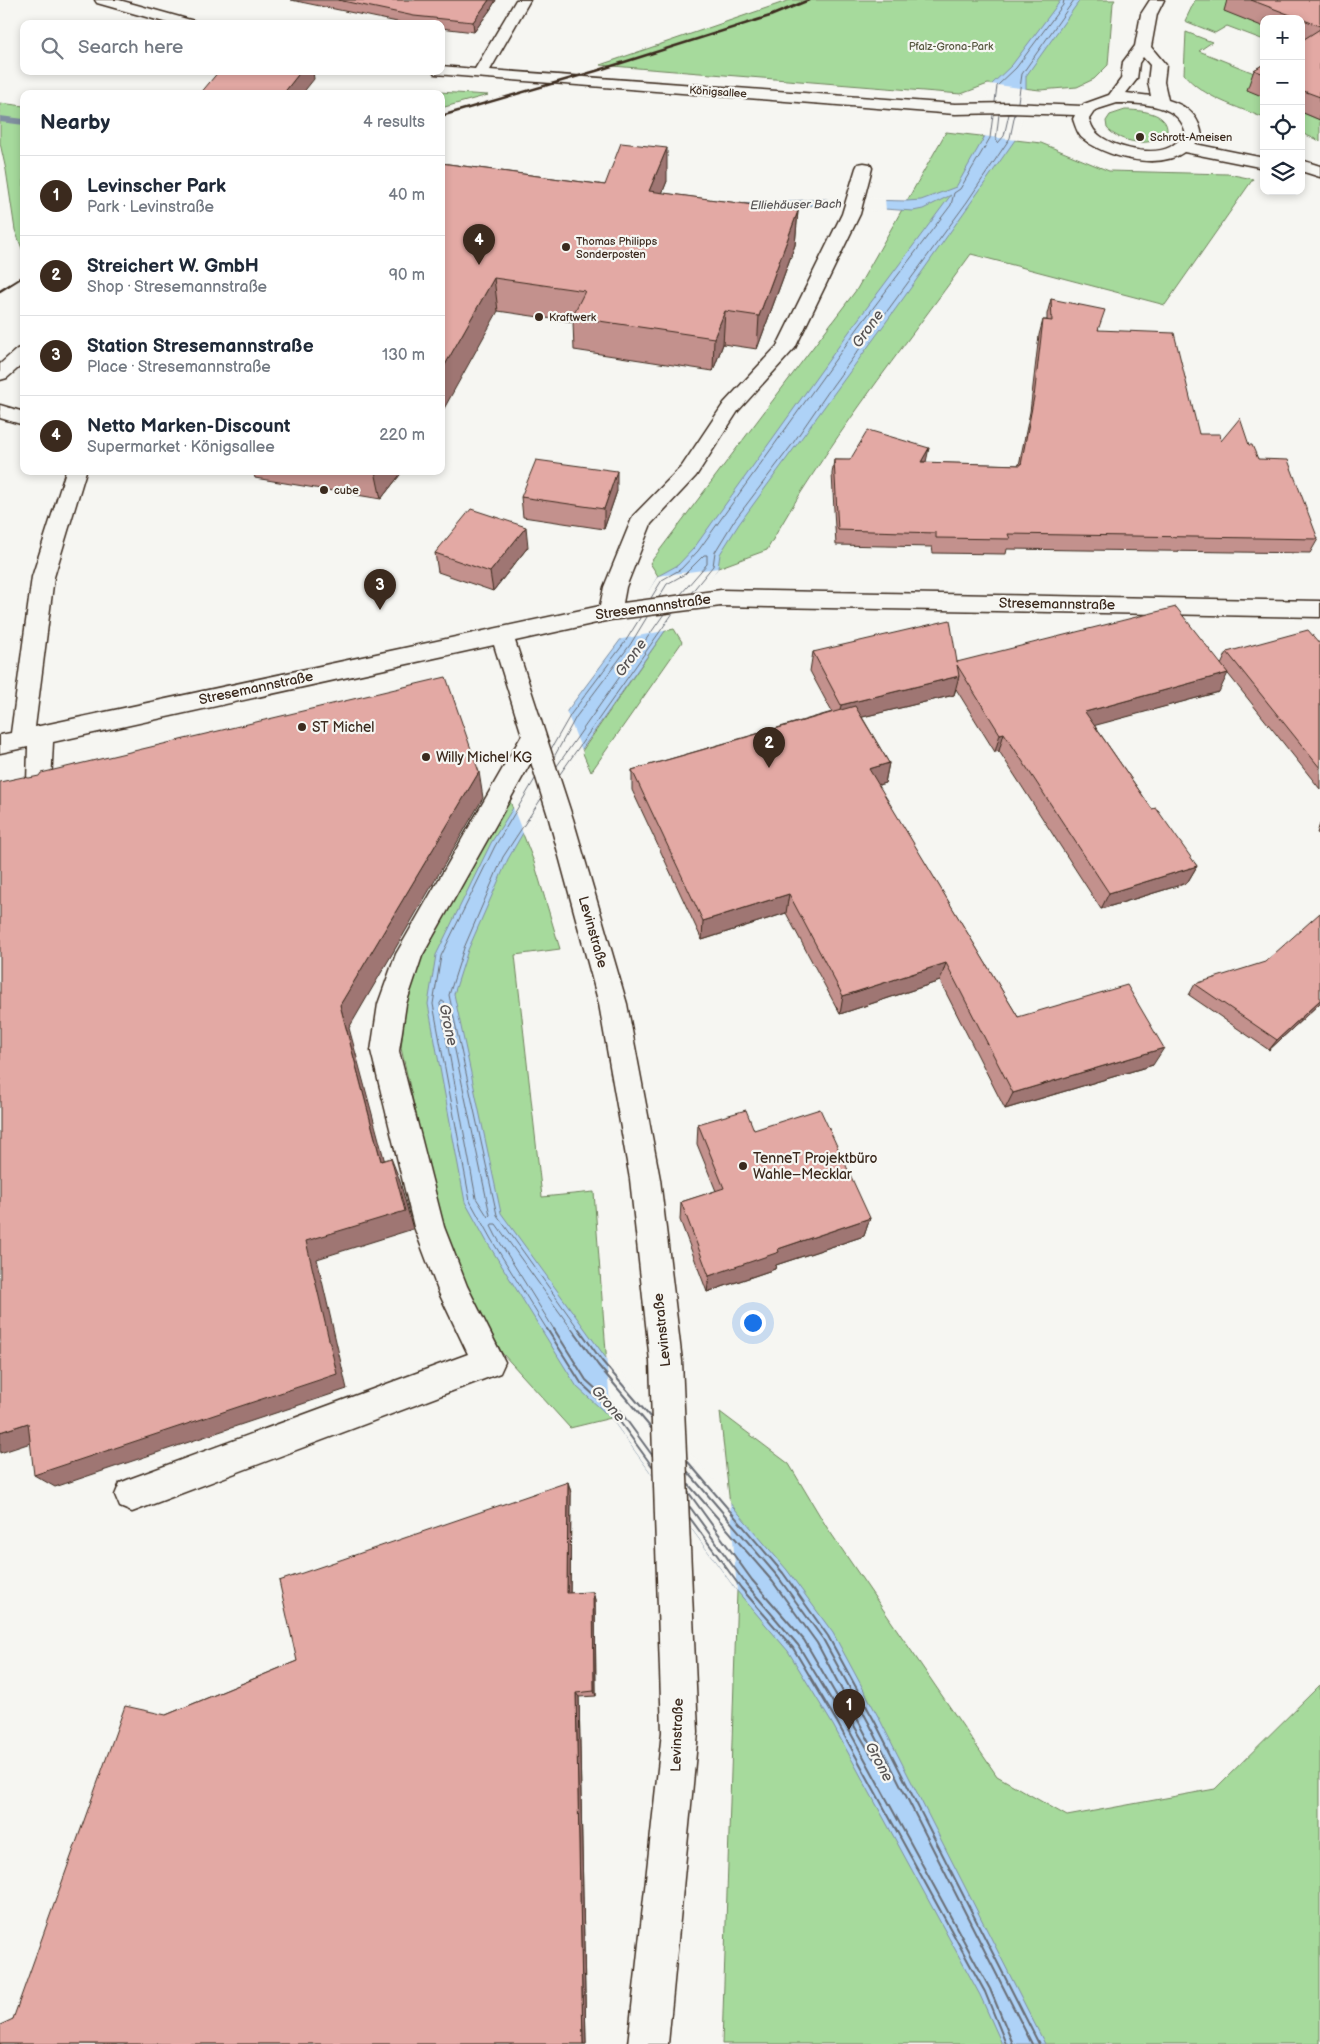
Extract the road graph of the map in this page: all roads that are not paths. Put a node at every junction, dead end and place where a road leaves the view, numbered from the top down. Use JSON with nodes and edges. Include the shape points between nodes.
{"nodes":[{"id":1,"x":102,"y":0,"type":"edge"},
{"id":2,"x":523,"y":0,"type":"edge"},
{"id":3,"x":1157,"y":0,"type":"edge"},
{"id":4,"x":174,"y":20,"type":"edge"},
{"id":5,"x":1142,"y":47,"type":"junction"},
{"id":6,"x":445,"y":71,"type":"edge"},
{"id":7,"x":480,"y":74,"type":"junction"},
{"id":8,"x":1115,"y":98,"type":"junction"},
{"id":9,"x":1161,"y":103,"type":"junction"},
{"id":10,"x":1085,"y":111,"type":"junction"},
{"id":11,"x":1067,"y":128,"type":"dead end"},
{"id":12,"x":1084,"y":131,"type":"junction"},
{"id":13,"x":1231,"y":140,"type":"dead end"},
{"id":14,"x":1184,"y":147,"type":"junction"},
{"id":15,"x":1260,"y":149,"type":"edge"},
{"id":16,"x":1260,"y":162,"type":"edge"},
{"id":17,"x":1305,"y":166,"type":"edge"},
{"id":18,"x":864,"y":168,"type":"dead end"},
{"id":19,"x":1305,"y":170,"type":"edge"},
{"id":20,"x":1320,"y":172,"type":"edge"},
{"id":21,"x":20,"y":356,"type":"edge"},
{"id":22,"x":0,"y":374,"type":"edge"},
{"id":23,"x":0,"y":411,"type":"edge"},
{"id":24,"x":20,"y":418,"type":"edge"},
{"id":25,"x":75,"y":475,"type":"edge"},
{"id":26,"x":1320,"y":609,"type":"edge"},
{"id":27,"x":610,"y":612,"type":"junction"},
{"id":28,"x":502,"y":634,"type":"junction"},
{"id":29,"x":32,"y":737,"type":"junction"},
{"id":30,"x":536,"y":741,"type":"junction"},
{"id":31,"x":0,"y":744,"type":"edge"},
{"id":32,"x":45,"y":794,"type":"edge"},
{"id":33,"x":132,"y":1495,"type":"dead end"},
{"id":34,"x":648,"y":2044,"type":"edge"}],
"edges":[{"from":1,"to":4,"type":"street"},
{"from":2,"to":7,"type":"street"},
{"from":3,"to":5,"type":"street","via":[[1149,14]]},
{"from":5,"to":8,"type":"street","via":[[1130,62],[1129,80]]},
{"from":5,"to":9,"type":"street","via":[[1158,65],[1156,82]]},
{"from":6,"to":7,"type":"street","name":"Königsallee"},
{"from":7,"to":10,"type":"street","name":"Königsallee","via":[[955,109],[1044,120]]},
{"from":8,"to":9,"type":"street","name":"Königsallee"},
{"from":8,"to":10,"type":"street","name":"Königsallee"},
{"from":9,"to":14,"type":"street","name":"Königsallee","via":[[1183,113],[1201,128]]},
{"from":10,"to":12,"type":"street","via":[[1081,119]]},
{"from":11,"to":12,"type":"street"},
{"from":12,"to":14,"type":"street","via":[[1105,147],[1134,155],[1168,154]]},
{"from":13,"to":15,"type":"street"},
{"from":14,"to":16,"type":"street"},
{"from":17,"to":20,"type":"street"},
{"from":18,"to":27,"type":"street","via":[[851,214],[785,348],[731,407],[689,471],[641,521],[615,587]]},
{"from":19,"to":20,"type":"street"},
{"from":21,"to":22,"type":"street"},
{"from":23,"to":24,"type":"street"},
{"from":25,"to":29,"type":"street","via":[[44,577]]},
{"from":26,"to":27,"type":"street","name":"Stresemannstraße","via":[[731,598]]},
{"from":27,"to":28,"type":"street","name":"Stresemannstraße"},
{"from":28,"to":29,"type":"street","name":"Stresemannstraße"},
{"from":28,"to":30,"type":"street","name":"Levinstraße"},
{"from":29,"to":31,"type":"street","name":"Stresemannstraße"},
{"from":29,"to":32,"type":"street","via":[[39,783]]},
{"from":30,"to":33,"type":"street","via":[[409,954],[392,1004],[385,1051],[429,1227],[454,1293],[489,1362]]},
{"from":30,"to":34,"type":"street","name":"Levinstraße","via":[[613,1004],[645,1179],[666,1361],[680,1732]]}]}
